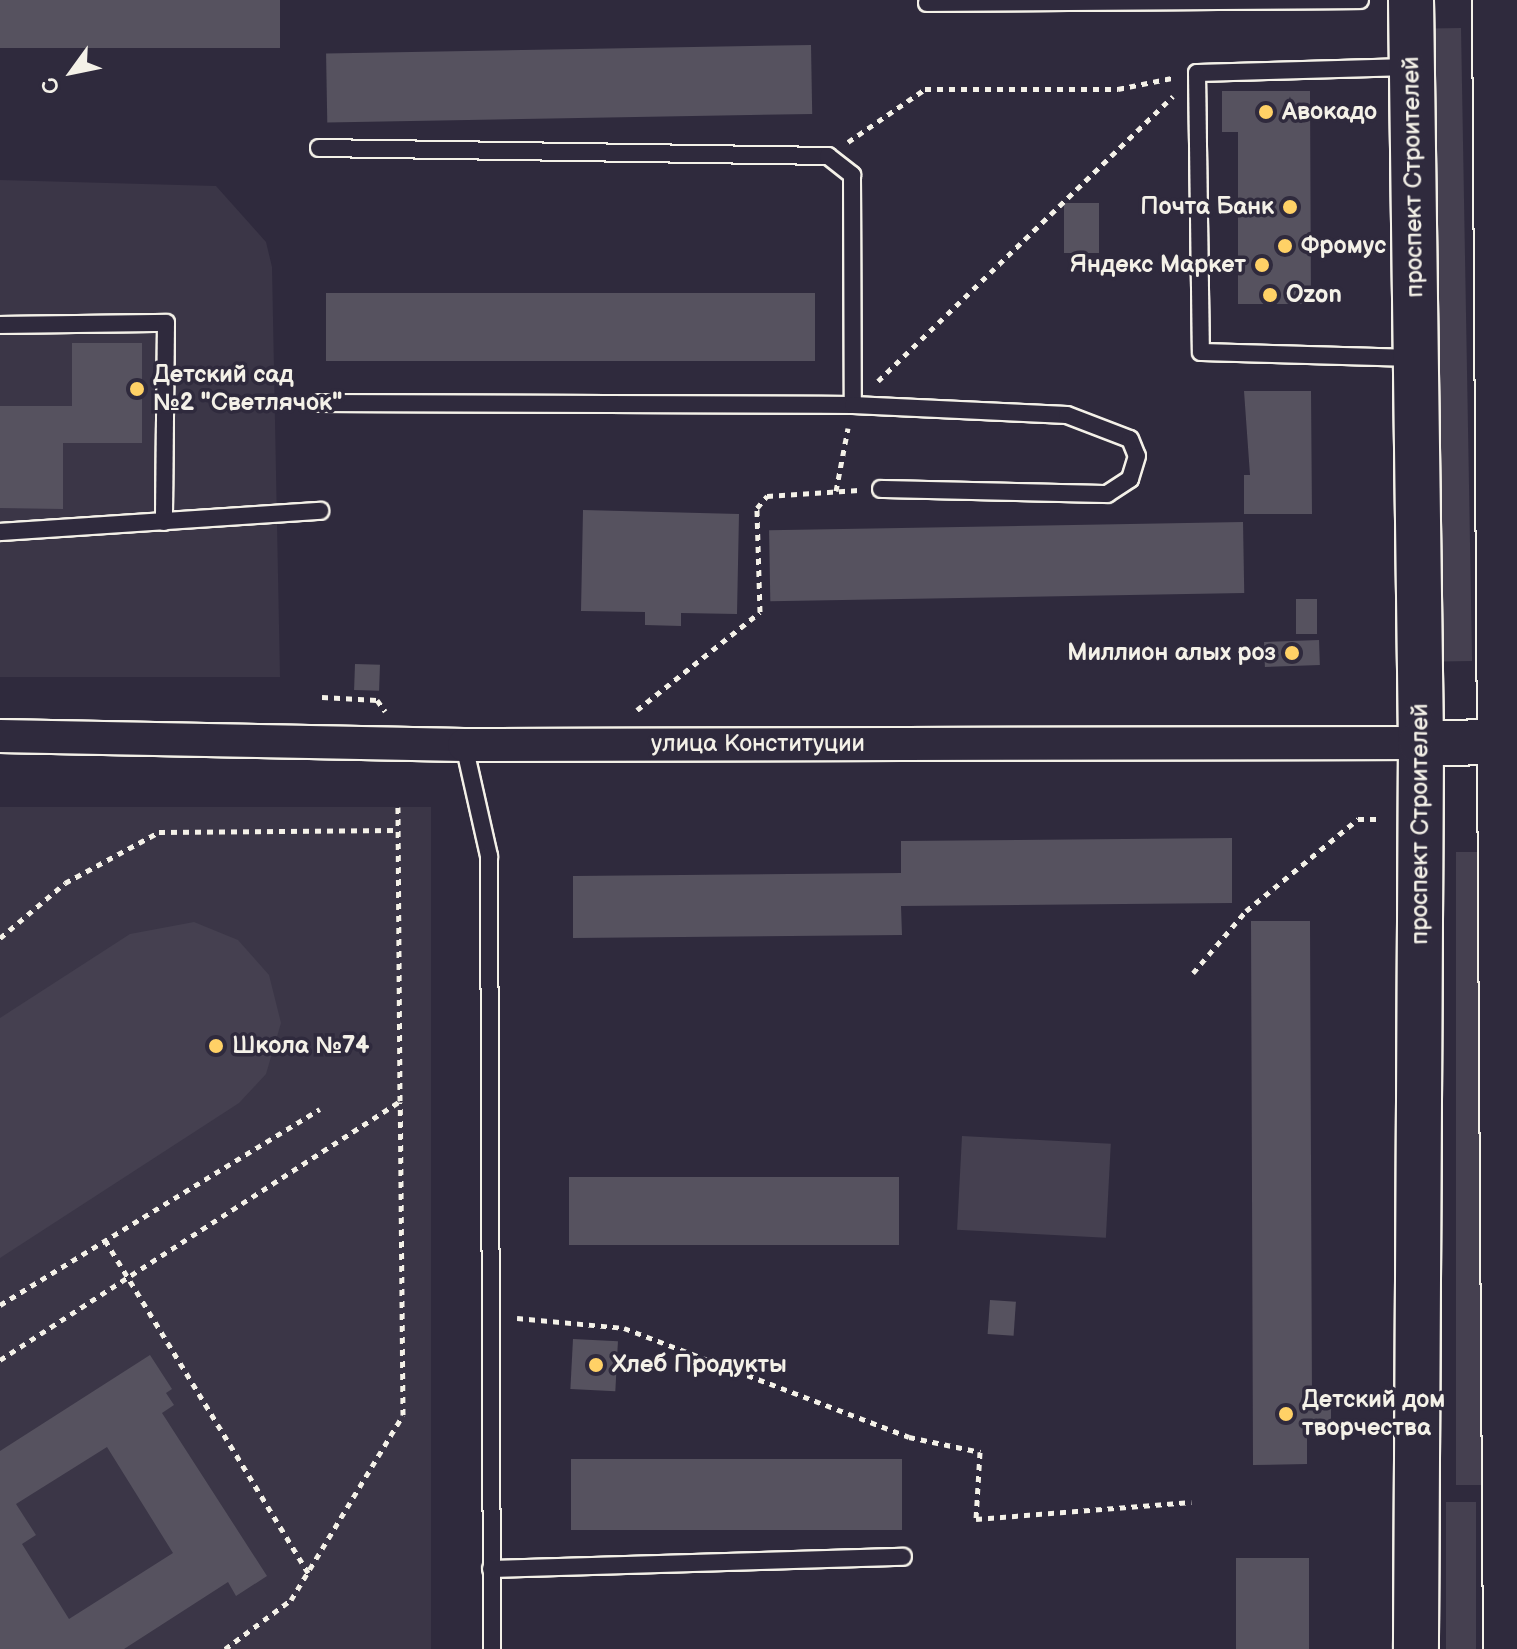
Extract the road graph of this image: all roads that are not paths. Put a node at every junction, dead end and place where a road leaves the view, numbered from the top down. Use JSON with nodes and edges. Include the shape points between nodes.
{"nodes":[{"id":1,"x":1255,"y":0,"type":"edge"},
{"id":2,"x":1360,"y":0,"type":"edge"},
{"id":3,"x":1373,"y":0,"type":"edge"},
{"id":4,"x":1411,"y":0,"type":"edge"},
{"id":5,"x":1495,"y":0,"type":"edge"},
{"id":6,"x":927,"y":3,"type":"dead end"},
{"id":7,"x":1412,"y":67,"type":"junction"},
{"id":8,"x":319,"y":148,"type":"dead end"},
{"id":9,"x":0,"y":325,"type":"edge"},
{"id":10,"x":1416,"y":358,"type":"junction"},
{"id":11,"x":320,"y":403,"type":"dead end"},
{"id":12,"x":853,"y":405,"type":"junction"},
{"id":13,"x":1509,"y":412,"type":"edge"},
{"id":14,"x":881,"y":489,"type":"road end"},
{"id":15,"x":320,"y":511,"type":"dead end"},
{"id":16,"x":164,"y":522,"type":"junction"},
{"id":17,"x":0,"y":532,"type":"edge"},
{"id":18,"x":0,"y":736,"type":"edge"},
{"id":19,"x":1511,"y":742,"type":"edge"},
{"id":20,"x":1421,"y":743,"type":"junction"},
{"id":21,"x":464,"y":745,"type":"junction"},
{"id":22,"x":1511,"y":928,"type":"edge"},
{"id":23,"x":1511,"y":1171,"type":"edge"},
{"id":24,"x":1512,"y":1503,"type":"edge"},
{"id":25,"x":903,"y":1557,"type":"dead end"},
{"id":26,"x":491,"y":1569,"type":"junction"},
{"id":27,"x":492,"y":1649,"type":"edge"},
{"id":28,"x":1416,"y":1649,"type":"edge"},
{"id":29,"x":1506,"y":1649,"type":"edge"}],
"edges":[{"from":1,"to":2,"type":"lane"},
{"from":1,"to":6,"type":"lane"},
{"from":2,"to":3,"type":"lane"},
{"from":4,"to":7,"type":"street","name":"проспект Строителей"},
{"from":5,"to":13,"type":"street"},
{"from":7,"to":10,"type":"street","name":"проспект Строителей"},
{"from":7,"to":10,"type":"lane","via":[[1197,73],[1201,352]]},
{"from":8,"to":12,"type":"lane","via":[[828,156],[852,175]]},
{"from":9,"to":16,"type":"lane","via":[[166,323]]},
{"from":10,"to":20,"type":"street","name":"проспект Строителей"},
{"from":11,"to":12,"type":"lane"},
{"from":12,"to":14,"type":"lane","via":[[1067,415],[1130,439],[1137,456],[1130,479],[1107,494]]},
{"from":13,"to":19,"type":"street"},
{"from":15,"to":16,"type":"lane"},
{"from":16,"to":17,"type":"lane"},
{"from":18,"to":21,"type":"street","name":"улица Конституции"},
{"from":19,"to":20,"type":"street","name":"улица Конституции"},
{"from":19,"to":22,"type":"street"},
{"from":20,"to":21,"type":"street","name":"улица Конституции"},
{"from":20,"to":28,"type":"street","name":"проспект Строителей"},
{"from":21,"to":26,"type":"lane","via":[[489,856]]},
{"from":22,"to":23,"type":"street"},
{"from":23,"to":24,"type":"street"},
{"from":24,"to":29,"type":"street"},
{"from":25,"to":26,"type":"lane"},
{"from":26,"to":27,"type":"lane"}]}
